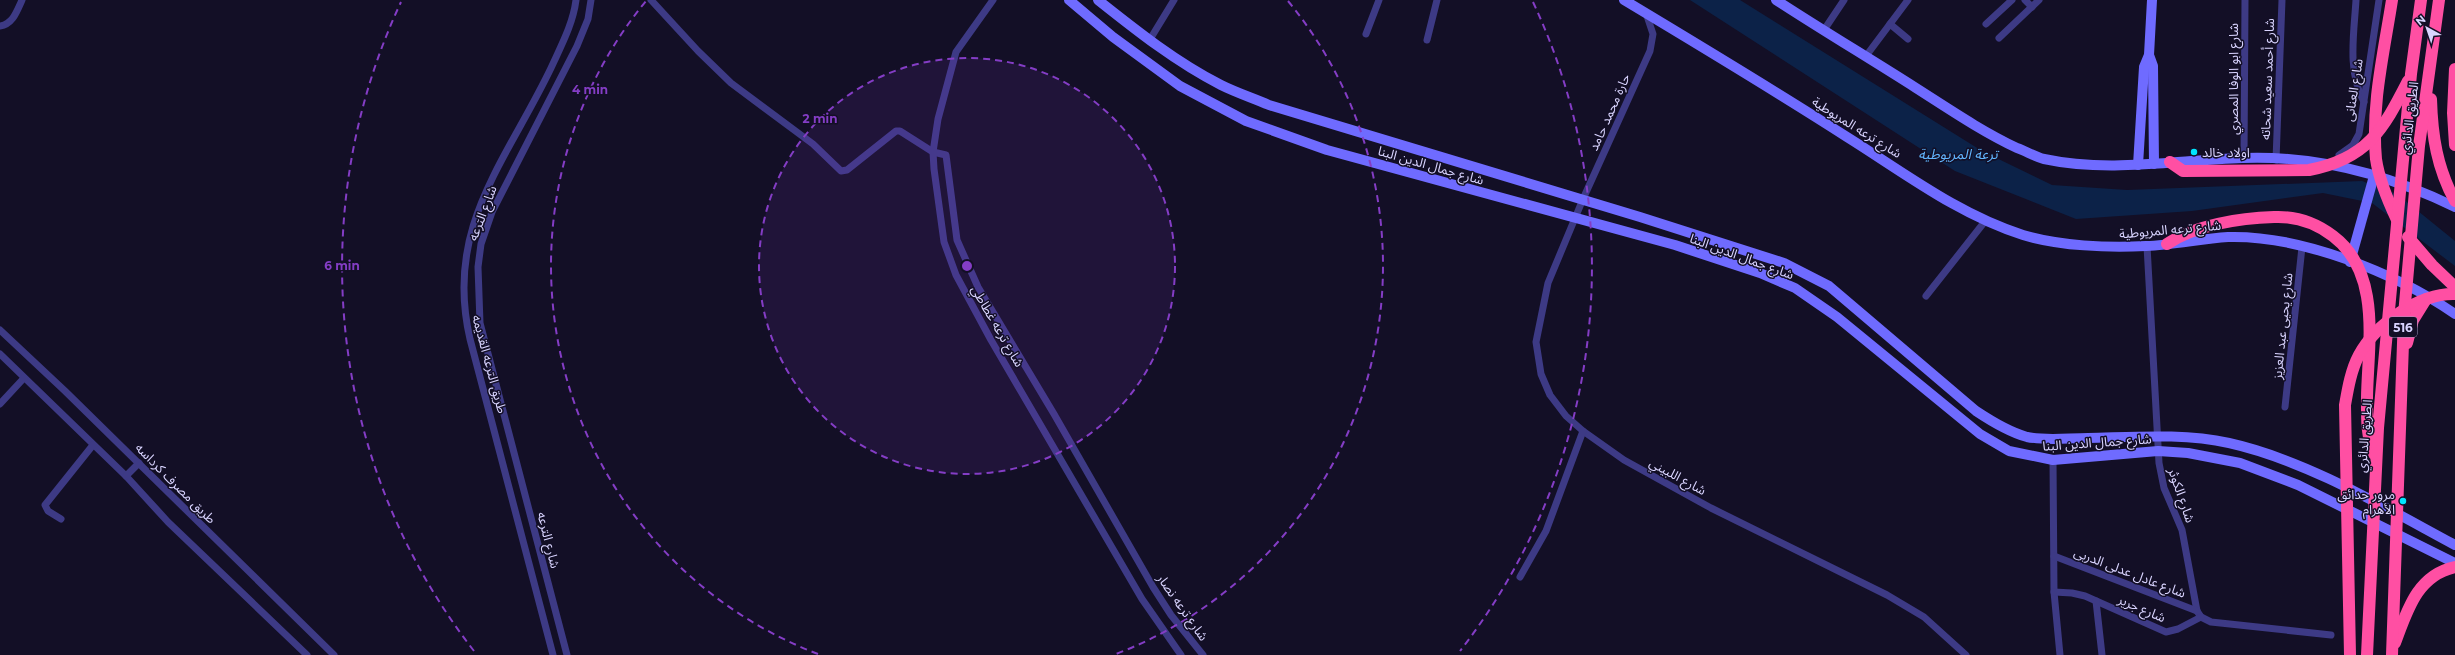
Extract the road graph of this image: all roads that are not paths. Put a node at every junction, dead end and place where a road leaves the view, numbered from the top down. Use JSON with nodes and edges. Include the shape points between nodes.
{"nodes":[{"id":1,"x":22,"y":0,"type":"edge"},
{"id":2,"x":576,"y":0,"type":"edge"},
{"id":3,"x":651,"y":0,"type":"edge"},
{"id":4,"x":993,"y":0,"type":"edge"},
{"id":5,"x":1069,"y":0,"type":"edge"},
{"id":6,"x":1098,"y":0,"type":"edge"},
{"id":7,"x":1174,"y":0,"type":"edge"},
{"id":8,"x":1379,"y":0,"type":"edge"},
{"id":9,"x":1437,"y":0,"type":"edge"},
{"id":10,"x":1624,"y":0,"type":"edge"},
{"id":11,"x":1844,"y":0,"type":"edge"},
{"id":12,"x":1908,"y":0,"type":"edge"},
{"id":13,"x":2012,"y":0,"type":"edge"},
{"id":14,"x":2025,"y":0,"type":"edge"},
{"id":15,"x":2039,"y":0,"type":"edge"},
{"id":16,"x":2152,"y":0,"type":"edge"},
{"id":17,"x":2246,"y":0,"type":"edge"},
{"id":18,"x":2282,"y":0,"type":"edge"},
{"id":19,"x":2356,"y":0,"type":"edge"},
{"id":20,"x":2379,"y":0,"type":"edge"},
{"id":21,"x":2392,"y":0,"type":"edge"},
{"id":22,"x":2421,"y":0,"type":"edge"},
{"id":23,"x":2439,"y":0,"type":"edge"},
{"id":24,"x":591,"y":2,"type":"edge"},
{"id":25,"x":1782,"y":2,"type":"edge"},
{"id":26,"x":2032,"y":7,"type":"junction"},
{"id":27,"x":1646,"y":13,"type":"junction"},
{"id":28,"x":1890,"y":24,"type":"junction"},
{"id":29,"x":1986,"y":24,"type":"dead end"},
{"id":30,"x":0,"y":26,"type":"edge"},
{"id":31,"x":1824,"y":30,"type":"junction"},
{"id":32,"x":1366,"y":34,"type":"dead end"},
{"id":33,"x":1999,"y":38,"type":"dead end"},
{"id":34,"x":1908,"y":39,"type":"dead end"},
{"id":35,"x":1427,"y":40,"type":"dead end"},
{"id":36,"x":1149,"y":41,"type":"junction"},
{"id":37,"x":2430,"y":54,"type":"junction"},
{"id":38,"x":2149,"y":55,"type":"junction"},
{"id":39,"x":1866,"y":56,"type":"junction"},
{"id":40,"x":2455,"y":69,"type":"edge"},
{"id":41,"x":550,"y":70,"type":"junction"},
{"id":42,"x":2411,"y":74,"type":"junction"},
{"id":43,"x":561,"y":76,"type":"junction"},
{"id":44,"x":2364,"y":102,"type":"junction"},
{"id":45,"x":2455,"y":145,"type":"edge"},
{"id":46,"x":933,"y":152,"type":"junction"},
{"id":47,"x":2244,"y":158,"type":"junction"},
{"id":48,"x":2276,"y":160,"type":"junction"},
{"id":49,"x":2170,"y":162,"type":"junction"},
{"id":50,"x":2320,"y":163,"type":"junction"},
{"id":51,"x":2138,"y":164,"type":"junction"},
{"id":52,"x":2154,"y":164,"type":"junction"},
{"id":53,"x":2373,"y":180,"type":"junction"},
{"id":54,"x":1583,"y":199,"type":"junction"},
{"id":55,"x":2455,"y":201,"type":"edge"},
{"id":56,"x":2455,"y":207,"type":"edge"},
{"id":57,"x":1576,"y":219,"type":"junction"},
{"id":58,"x":1986,"y":220,"type":"junction"},
{"id":59,"x":2167,"y":244,"type":"junction"},
{"id":60,"x":2147,"y":246,"type":"junction"},
{"id":61,"x":2302,"y":247,"type":"junction"},
{"id":62,"x":2350,"y":262,"type":"junction"},
{"id":63,"x":2455,"y":282,"type":"edge"},
{"id":64,"x":2455,"y":287,"type":"edge"},
{"id":65,"x":2455,"y":294,"type":"edge"},
{"id":66,"x":1926,"y":296,"type":"dead end"},
{"id":67,"x":2455,"y":314,"type":"edge"},
{"id":68,"x":0,"y":330,"type":"edge"},
{"id":69,"x":0,"y":354,"type":"edge"},
{"id":70,"x":2401,"y":365,"type":"junction"},
{"id":71,"x":24,"y":378,"type":"junction"},
{"id":72,"x":0,"y":404,"type":"edge"},
{"id":73,"x":2285,"y":407,"type":"dead end"},
{"id":74,"x":1582,"y":432,"type":"junction"},
{"id":75,"x":2159,"y":436,"type":"junction"},
{"id":76,"x":2190,"y":437,"type":"junction"},
{"id":77,"x":93,"y":446,"type":"junction"},
{"id":78,"x":2158,"y":451,"type":"junction"},
{"id":79,"x":2188,"y":453,"type":"junction"},
{"id":80,"x":2376,"y":457,"type":"junction"},
{"id":81,"x":2053,"y":460,"type":"junction"},
{"id":82,"x":139,"y":463,"type":"junction"},
{"id":83,"x":126,"y":476,"type":"junction"},
{"id":84,"x":61,"y":520,"type":"dead end"},
{"id":85,"x":2455,"y":545,"type":"edge"},
{"id":86,"x":2054,"y":556,"type":"junction"},
{"id":87,"x":2450,"y":560,"type":"edge"},
{"id":88,"x":2455,"y":567,"type":"edge"},
{"id":89,"x":2455,"y":570,"type":"edge"},
{"id":90,"x":1144,"y":572,"type":"joint"},
{"id":91,"x":1520,"y":577,"type":"dead end"},
{"id":92,"x":2054,"y":592,"type":"junction"},
{"id":93,"x":2096,"y":602,"type":"junction"},
{"id":94,"x":2199,"y":614,"type":"junction"},
{"id":95,"x":2331,"y":636,"type":"dead end"},
{"id":96,"x":2392,"y":653,"type":"edge"},
{"id":97,"x":307,"y":655,"type":"edge"},
{"id":98,"x":334,"y":655,"type":"edge"},
{"id":99,"x":553,"y":655,"type":"edge"},
{"id":100,"x":567,"y":655,"type":"edge"},
{"id":101,"x":1181,"y":655,"type":"edge"},
{"id":102,"x":1203,"y":655,"type":"edge"},
{"id":103,"x":1966,"y":655,"type":"edge"},
{"id":104,"x":2060,"y":655,"type":"edge"},
{"id":105,"x":2102,"y":655,"type":"edge"},
{"id":106,"x":2350,"y":655,"type":"edge"},
{"id":107,"x":2367,"y":655,"type":"edge"}],
"edges":[{"from":1,"to":30,"type":"street","via":[[8,24]]},
{"from":2,"to":41,"type":"street","name":"طريق الترعه القديمه","via":[[569,28]]},
{"from":3,"to":46,"type":"street","via":[[731,82],[813,144],[841,171],[848,170],[900,131]]},
{"from":4,"to":46,"type":"street","name":"شارع ترعه غطاطي","via":[[956,52],[944,92]]},
{"from":5,"to":57,"type":"main road","name":"شارع جمال الدين البنا","via":[[1113,37],[1180,86],[1246,121],[1334,152]]},
{"from":6,"to":36,"type":"main road","name":"شارع جمال الدين البنا"},
{"from":7,"to":36,"type":"street"},
{"from":8,"to":32,"type":"street"},
{"from":9,"to":35,"type":"street"},
{"from":10,"to":27,"type":"main road","name":"شارع ترعه المريوطية"},
{"from":11,"to":31,"type":"street"},
{"from":12,"to":28,"type":"street"},
{"from":13,"to":29,"type":"street"},
{"from":14,"to":26,"type":"street"},
{"from":15,"to":26,"type":"street"},
{"from":16,"to":38,"type":"main road"},
{"from":17,"to":47,"type":"street","name":"شارع ابو الوفا المصري"},
{"from":18,"to":48,"type":"street","name":"شارع أحمد سعيد شحاته"},
{"from":19,"to":44,"type":"street","via":[[2353,71],[2356,88]]},
{"from":20,"to":44,"type":"street","name":"شارع العنانى"},
{"from":21,"to":64,"type":"highway","via":[[2375,104],[2376,160],[2387,197],[2403,231]]},
{"from":22,"to":42,"type":"highway","name":"الطريق الدائري","number":"516"},
{"from":23,"to":37,"type":"highway","name":"الطريق الدائري","number":"516"},
{"from":24,"to":43,"type":"street","name":"شارع الترعه","via":[[584,29]]},
{"from":25,"to":31,"type":"main road"},
{"from":26,"to":33,"type":"street"},
{"from":27,"to":54,"type":"street","name":"حارة محمد حامد","via":[[1653,34],[1650,51]]},
{"from":27,"to":58,"type":"main road","name":"شارع ترعه المريوطية","via":[[1945,199]]},
{"from":28,"to":34,"type":"street"},
{"from":28,"to":39,"type":"street"},
{"from":31,"to":39,"type":"main road"},
{"from":36,"to":54,"type":"main road","name":"شارع جمال الدين البنا","via":[[1223,85],[1269,105]]},
{"from":37,"to":55,"type":"highway","via":[[2431,114],[2436,159]]},
{"from":37,"to":70,"type":"highway","name":"الطريق الدائري","number":"516","via":[[2419,146]]},
{"from":38,"to":51,"type":"main road","via":[[2144,67]]},
{"from":38,"to":52,"type":"main road","via":[[2153,66]]},
{"from":39,"to":51,"type":"main road","via":[[1988,134],[2042,159],[2097,164]]},
{"from":40,"to":45,"type":"highway"},
{"from":41,"to":43,"type":"street"},
{"from":41,"to":99,"type":"street","name":"طريق الترعه القديمه","via":[[486,187],[472,227],[463,280],[464,308],[470,339]]},
{"from":42,"to":49,"type":"highway","via":[[2378,134],[2364,148],[2347,159],[2328,166],[2309,170],[2183,171]]},
{"from":42,"to":80,"type":"highway","name":"الطريق الدائري","number":"516"},
{"from":43,"to":100,"type":"street","name":"شارع الترعه","via":[[492,212],[481,244],[477,286],[480,324]]},
{"from":44,"to":50,"type":"street","name":"شارع العنانى","via":[[2359,134],[2353,145],[2344,153]]},
{"from":46,"to":90,"type":"street","name":"شارع ترعه غطاطي","via":[[947,156],[953,222],[965,263],[1006,338],[1054,414]]},
{"from":46,"to":101,"type":"street","name":"شارع ترعه غطاطي","via":[[944,242],[956,276],[1131,580]]},
{"from":47,"to":48,"type":"main road"},
{"from":47,"to":49,"type":"main road"},
{"from":48,"to":50,"type":"main road"},
{"from":49,"to":52,"type":"main road"},
{"from":50,"to":53,"type":"main road"},
{"from":51,"to":52,"type":"main road"},
{"from":53,"to":56,"type":"main road","via":[[2426,194]]},
{"from":53,"to":62,"type":"main road"},
{"from":54,"to":57,"type":"street","name":"حارة محمد حامد"},
{"from":54,"to":75,"type":"main road","name":"شارع جمال الدين البنا","via":[[1784,263],[1829,286],[1976,411],[1994,423],[2027,437]]},
{"from":57,"to":74,"type":"street","name":"شارع اللبيني","via":[[1548,283],[1536,342],[1541,374],[1550,395]]},
{"from":57,"to":81,"type":"main road","name":"شارع جمال الدين البنا","via":[[1674,245],[1760,273],[1795,288],[1837,317],[1989,440],[2009,451]]},
{"from":58,"to":60,"type":"main road","name":"شارع ترعه المريوطية","via":[[2036,239],[2113,247]]},
{"from":58,"to":66,"type":"street"},
{"from":59,"to":60,"type":"main road","name":"شارع ترعه المريوطية"},
{"from":59,"to":61,"type":"main road","name":"شارع ترعه المريوطية","via":[[2254,238]]},
{"from":59,"to":80,"type":"highway","via":[[2197,229],[2265,218],[2297,219],[2312,224],[2338,240],[2357,265],[2367,294],[2367,426]]},
{"from":60,"to":75,"type":"street","name":"شارع الكوثر"},
{"from":61,"to":62,"type":"main road","name":"شارع ترعه المريوطية"},
{"from":61,"to":73,"type":"street","name":"شارع يحيى عبد العزيز"},
{"from":62,"to":67,"type":"main road","name":"شارع ترعه المريوطية","via":[[2377,270],[2411,286]]},
{"from":63,"to":70,"type":"highway","via":[[2441,287],[2421,305]]},
{"from":65,"to":106,"type":"highway","via":[[2425,300],[2391,319],[2374,335],[2359,355],[2350,379],[2345,405]]},
{"from":68,"to":82,"type":"street","name":"طريق مصرف كرداسه"},
{"from":69,"to":71,"type":"street"},
{"from":70,"to":96,"type":"highway","name":"الطريق الدائري","number":"516"},
{"from":71,"to":72,"type":"street"},
{"from":71,"to":77,"type":"street"},
{"from":74,"to":91,"type":"street","via":[[1546,531]]},
{"from":74,"to":103,"type":"street","name":"شارع اللبيني","via":[[1624,460],[1705,504],[1897,601],[1934,626]]},
{"from":75,"to":76,"type":"main road","name":"شارع جمال الدين البنا"},
{"from":75,"to":78,"type":"street","name":"شارع الكوثر"},
{"from":76,"to":79,"type":"main road"},
{"from":76,"to":85,"type":"main road","name":"شارع جمال الدين البنا","via":[[2230,443],[2289,462]]},
{"from":77,"to":83,"type":"street"},
{"from":77,"to":84,"type":"street","via":[[45,504],[48,512]]},
{"from":78,"to":79,"type":"main road","name":"شارع جمال الدين البنا"},
{"from":78,"to":81,"type":"main road","name":"شارع جمال الدين البنا"},
{"from":78,"to":94,"type":"street","name":"شارع الكوثر","via":[[2164,488],[2182,530]]},
{"from":79,"to":87,"type":"main road","name":"شارع جمال الدين البنا","via":[[2240,463],[2270,473]]},
{"from":80,"to":107,"type":"highway","name":"الطريق الدائري","number":"516"},
{"from":81,"to":86,"type":"street"},
{"from":82,"to":83,"type":"street"},
{"from":82,"to":98,"type":"street","name":"طريق مصرف كرداسه"},
{"from":83,"to":97,"type":"street","via":[[168,522]]},
{"from":86,"to":92,"type":"street"},
{"from":86,"to":94,"type":"street","name":"شارع عادل عدلى الدربى"},
{"from":87,"to":89,"type":"street"},
{"from":88,"to":96,"type":"highway","via":[[2431,577],[2420,588],[2411,601]]},
{"from":90,"to":102,"type":"street","name":"شارع ترعه نصار","via":[[1171,615]]},
{"from":92,"to":93,"type":"street","name":"شارع جرير","via":[[2072,593]]},
{"from":92,"to":104,"type":"street"},
{"from":93,"to":94,"type":"street","name":"شارع جرير","via":[[2166,632],[2178,629]]},
{"from":93,"to":105,"type":"street"},
{"from":94,"to":95,"type":"street","via":[[2211,622]]}]}
